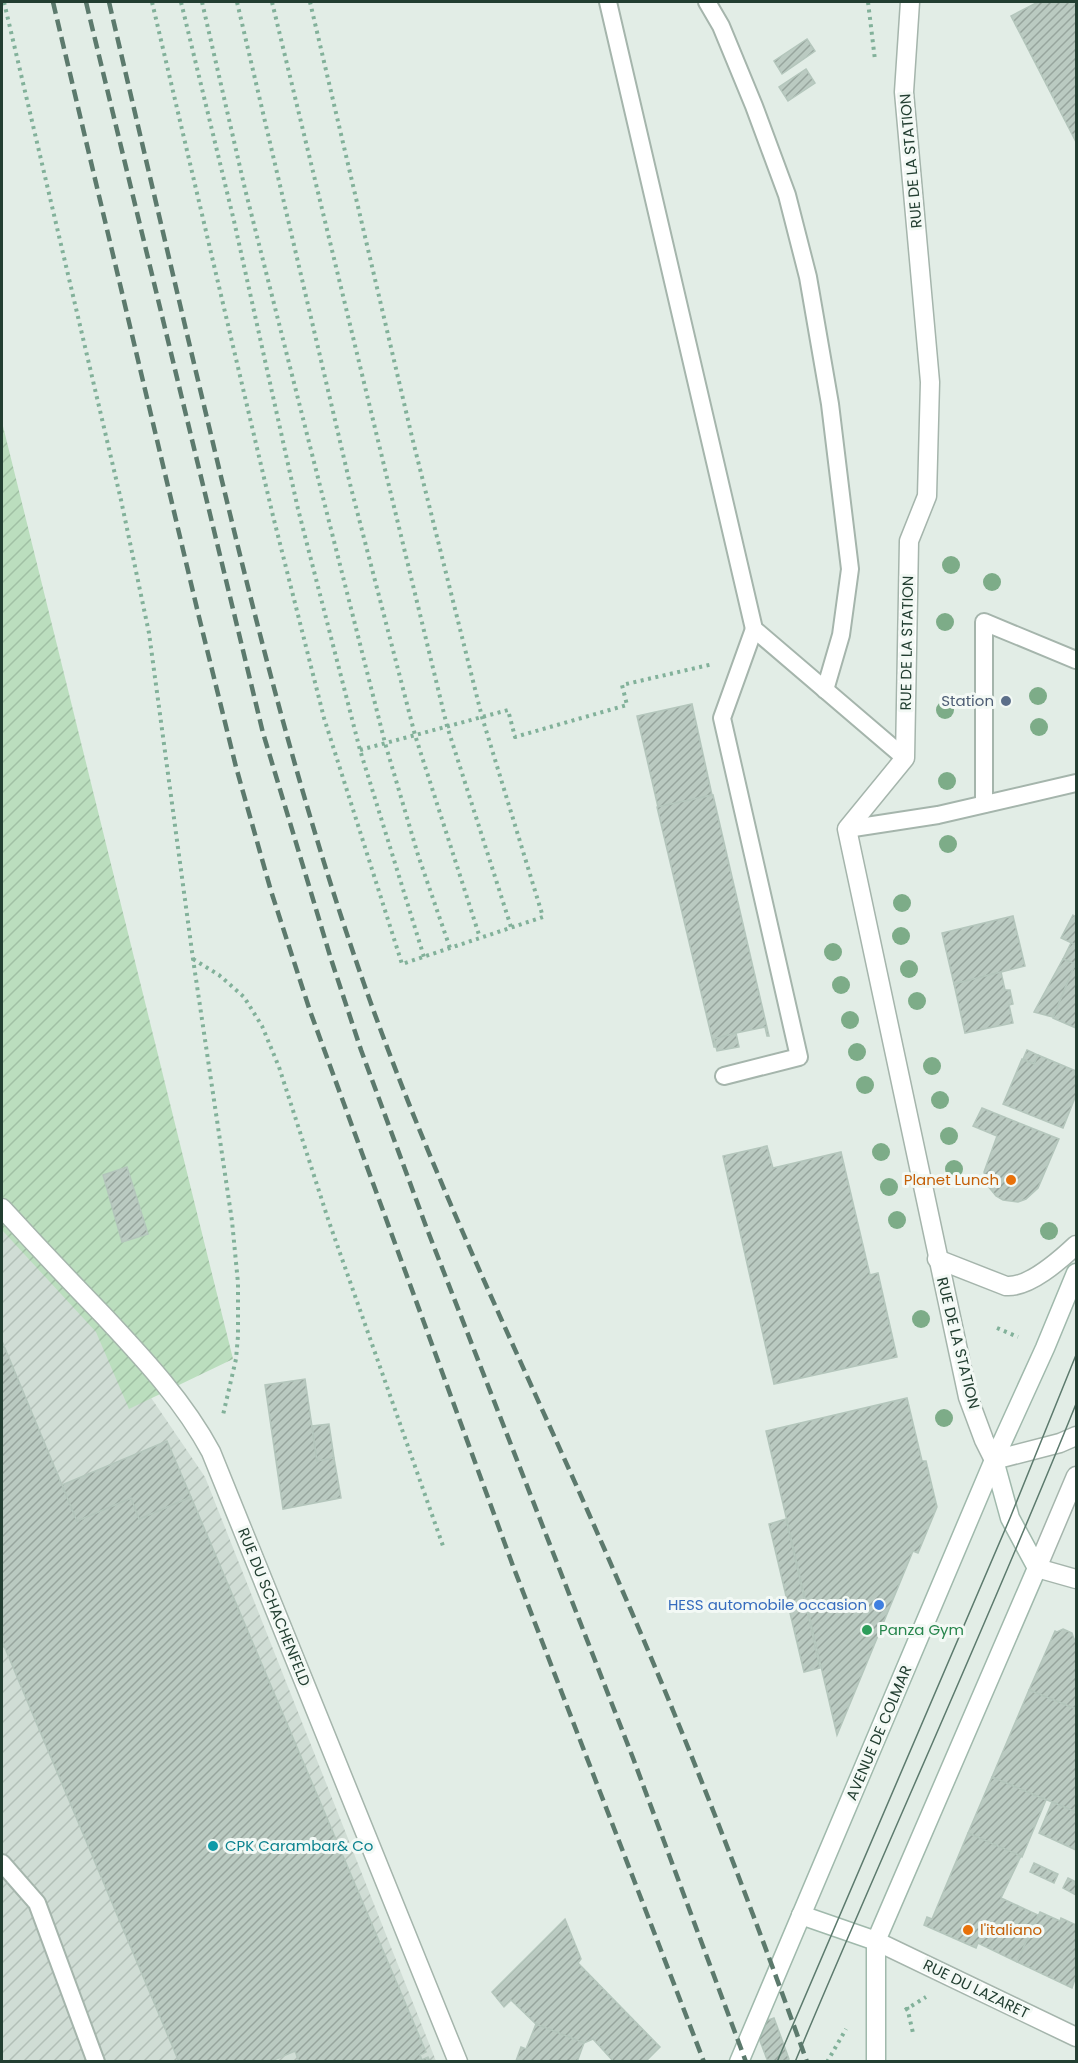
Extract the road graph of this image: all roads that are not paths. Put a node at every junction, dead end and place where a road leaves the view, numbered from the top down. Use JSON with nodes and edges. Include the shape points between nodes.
{"nodes":[{"id":1,"x":608,"y":2,"type":"edge"},
{"id":2,"x":707,"y":2,"type":"edge"},
{"id":3,"x":910,"y":2,"type":"edge"},
{"id":4,"x":754,"y":629,"type":"junction"},
{"id":5,"x":1077,"y":660,"type":"edge"},
{"id":6,"x":825,"y":690,"type":"junction"},
{"id":7,"x":905,"y":758,"type":"junction"},
{"id":8,"x":1077,"y":783,"type":"edge"},
{"id":9,"x":984,"y":804,"type":"junction"},
{"id":10,"x":847,"y":830,"type":"junction"},
{"id":11,"x":724,"y":1076,"type":"dead end"},
{"id":12,"x":2,"y":1208,"type":"edge"},
{"id":13,"x":1077,"y":1245,"type":"edge"},
{"id":14,"x":937,"y":1259,"type":"junction"},
{"id":15,"x":1077,"y":1273,"type":"edge"},
{"id":16,"x":1077,"y":1436,"type":"edge"},
{"id":17,"x":994,"y":1460,"type":"junction"},
{"id":18,"x":1077,"y":1476,"type":"edge"},
{"id":19,"x":1036,"y":1568,"type":"junction"},
{"id":20,"x":1077,"y":1579,"type":"edge"},
{"id":21,"x":2,"y":1863,"type":"edge"},
{"id":22,"x":801,"y":1915,"type":"junction"},
{"id":23,"x":876,"y":1941,"type":"junction"},
{"id":24,"x":1077,"y":2037,"type":"edge"},
{"id":25,"x":96,"y":2061,"type":"edge"},
{"id":26,"x":458,"y":2061,"type":"edge"},
{"id":27,"x":740,"y":2061,"type":"edge"},
{"id":28,"x":876,"y":2061,"type":"edge"}],
"edges":[{"from":1,"to":4,"type":"lane"},
{"from":2,"to":6,"type":"lane","via":[[746,86],[787,195],[808,277],[828,393],[849,568],[841,635]]},
{"from":3,"to":7,"type":"street","name":"RUE DE LA STATION","via":[[904,92],[930,382],[927,496],[909,541]]},
{"from":4,"to":6,"type":"lane"},
{"from":4,"to":11,"type":"lane","via":[[722,718],[799,1057]]},
{"from":5,"to":9,"type":"lane","via":[[984,622]]},
{"from":6,"to":7,"type":"lane"},
{"from":7,"to":10,"type":"street"},
{"from":8,"to":9,"type":"lane"},
{"from":9,"to":10,"type":"lane"},
{"from":10,"to":14,"type":"street","name":"RUE DE LA STATION"},
{"from":12,"to":26,"type":"street","name":"RUE DU SCHACHENFELD","via":[[174,1394],[211,1452]]},
{"from":13,"to":14,"type":"street","name":"RUE DE LA STATION","via":[[1054,1266],[1014,1287]]},
{"from":14,"to":17,"type":"street","name":"RUE DE LA STATION","via":[[968,1397]]},
{"from":15,"to":17,"type":"street","name":"AVENUE DE COLMAR"},
{"from":16,"to":17,"type":"street"},
{"from":17,"to":19,"type":"street","name":"RUE DE LA STATION","via":[[1010,1518]]},
{"from":17,"to":22,"type":"street","name":"AVENUE DE COLMAR"},
{"from":18,"to":19,"type":"street"},
{"from":19,"to":20,"type":"street"},
{"from":19,"to":23,"type":"street"},
{"from":21,"to":25,"type":"lane","via":[[37,1903]]},
{"from":22,"to":23,"type":"street","name":"RUE DU LAZARET"},
{"from":22,"to":27,"type":"street","name":"AVENUE DE COLMAR"},
{"from":23,"to":24,"type":"street","name":"RUE DU LAZARET"},
{"from":23,"to":28,"type":"street"}]}
